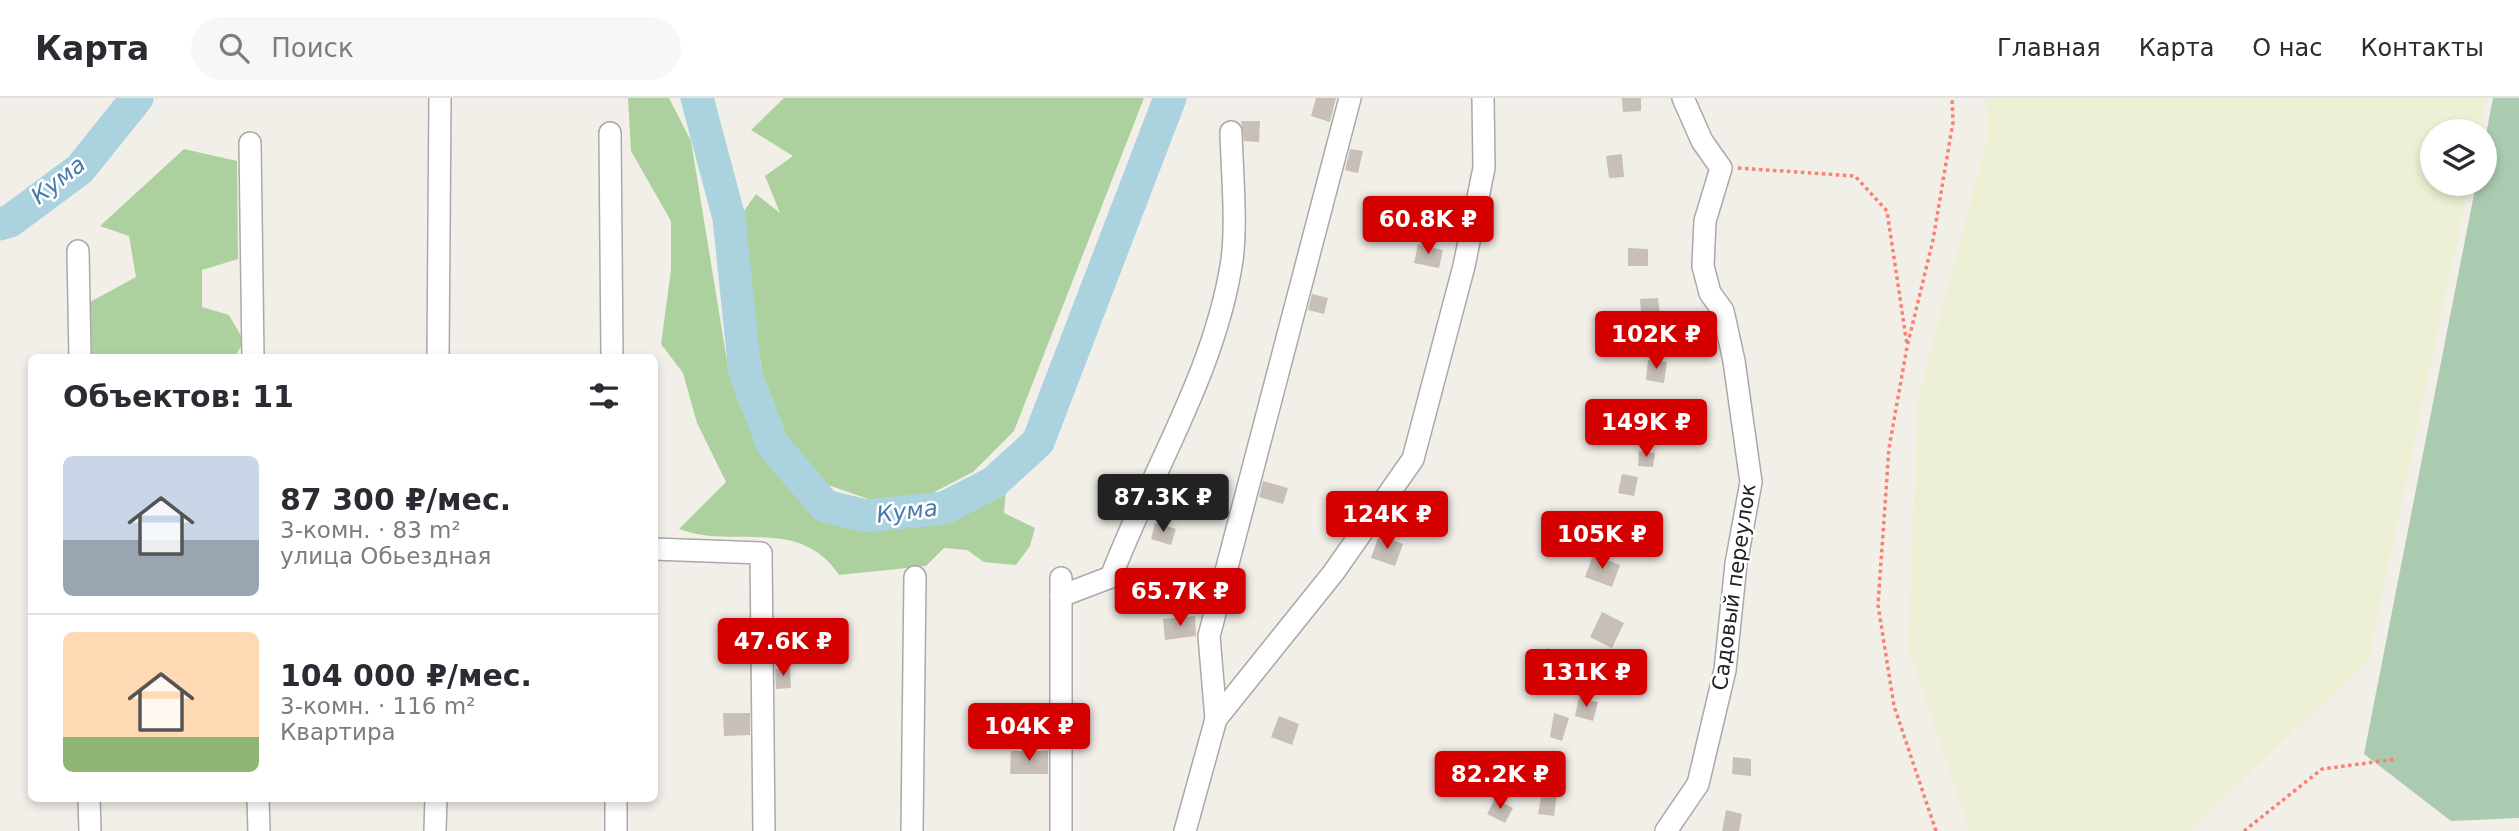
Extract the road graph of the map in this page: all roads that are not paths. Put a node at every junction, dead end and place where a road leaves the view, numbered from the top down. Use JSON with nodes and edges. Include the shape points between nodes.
{"nodes":[{"id":1,"x":440,"y":98,"type":"edge"},
{"id":2,"x":1350,"y":98,"type":"edge"},
{"id":3,"x":1483,"y":98,"type":"edge"},
{"id":4,"x":1683,"y":98,"type":"edge"},
{"id":5,"x":1231,"y":132,"type":"dead end"},
{"id":6,"x":610,"y":133,"type":"dead end"},
{"id":7,"x":250,"y":142,"type":"dead end"},
{"id":8,"x":78,"y":251,"type":"dead end"},
{"id":9,"x":80,"y":354,"type":"edge"},
{"id":10,"x":253,"y":354,"type":"edge"},
{"id":11,"x":438,"y":354,"type":"edge"},
{"id":12,"x":612,"y":354,"type":"edge"},
{"id":13,"x":658,"y":549,"type":"edge"},
{"id":14,"x":915,"y":576,"type":"dead end"},
{"id":15,"x":1216,"y":719,"type":"junction"},
{"id":16,"x":89,"y":802,"type":"edge"},
{"id":17,"x":258,"y":802,"type":"edge"},
{"id":18,"x":436,"y":802,"type":"edge"},
{"id":19,"x":616,"y":802,"type":"edge"},
{"id":20,"x":90,"y":831,"type":"edge"},
{"id":21,"x":259,"y":831,"type":"edge"},
{"id":22,"x":435,"y":831,"type":"edge"},
{"id":23,"x":616,"y":831,"type":"edge"},
{"id":24,"x":764,"y":831,"type":"edge"},
{"id":25,"x":912,"y":831,"type":"edge"},
{"id":26,"x":1061,"y":831,"type":"edge"},
{"id":27,"x":1185,"y":831,"type":"edge"},
{"id":28,"x":1666,"y":831,"type":"edge"}],
"edges":[{"from":1,"to":11,"type":"street"},
{"from":2,"to":15,"type":"street","via":[[1209,636]]},
{"from":3,"to":15,"type":"street","via":[[1484,168],[1464,266],[1413,459],[1334,572]]},
{"from":4,"to":28,"type":"street","name":"Садовый переулок","via":[[1702,141],[1721,168],[1705,221],[1703,266],[1710,293],[1723,311],[1751,482],[1735,564],[1725,670],[1698,784]]},
{"from":5,"to":26,"type":"street","via":[[1232,257],[1223,306],[1205,357],[1111,577],[1061,587]]},
{"from":6,"to":12,"type":"street"},
{"from":7,"to":10,"type":"street"},
{"from":8,"to":9,"type":"street"},
{"from":13,"to":24,"type":"street","via":[[761,553]]},
{"from":14,"to":25,"type":"street"},
{"from":15,"to":27,"type":"street"},
{"from":16,"to":20,"type":"street"},
{"from":17,"to":21,"type":"street"},
{"from":18,"to":22,"type":"street"},
{"from":19,"to":23,"type":"street"}]}
